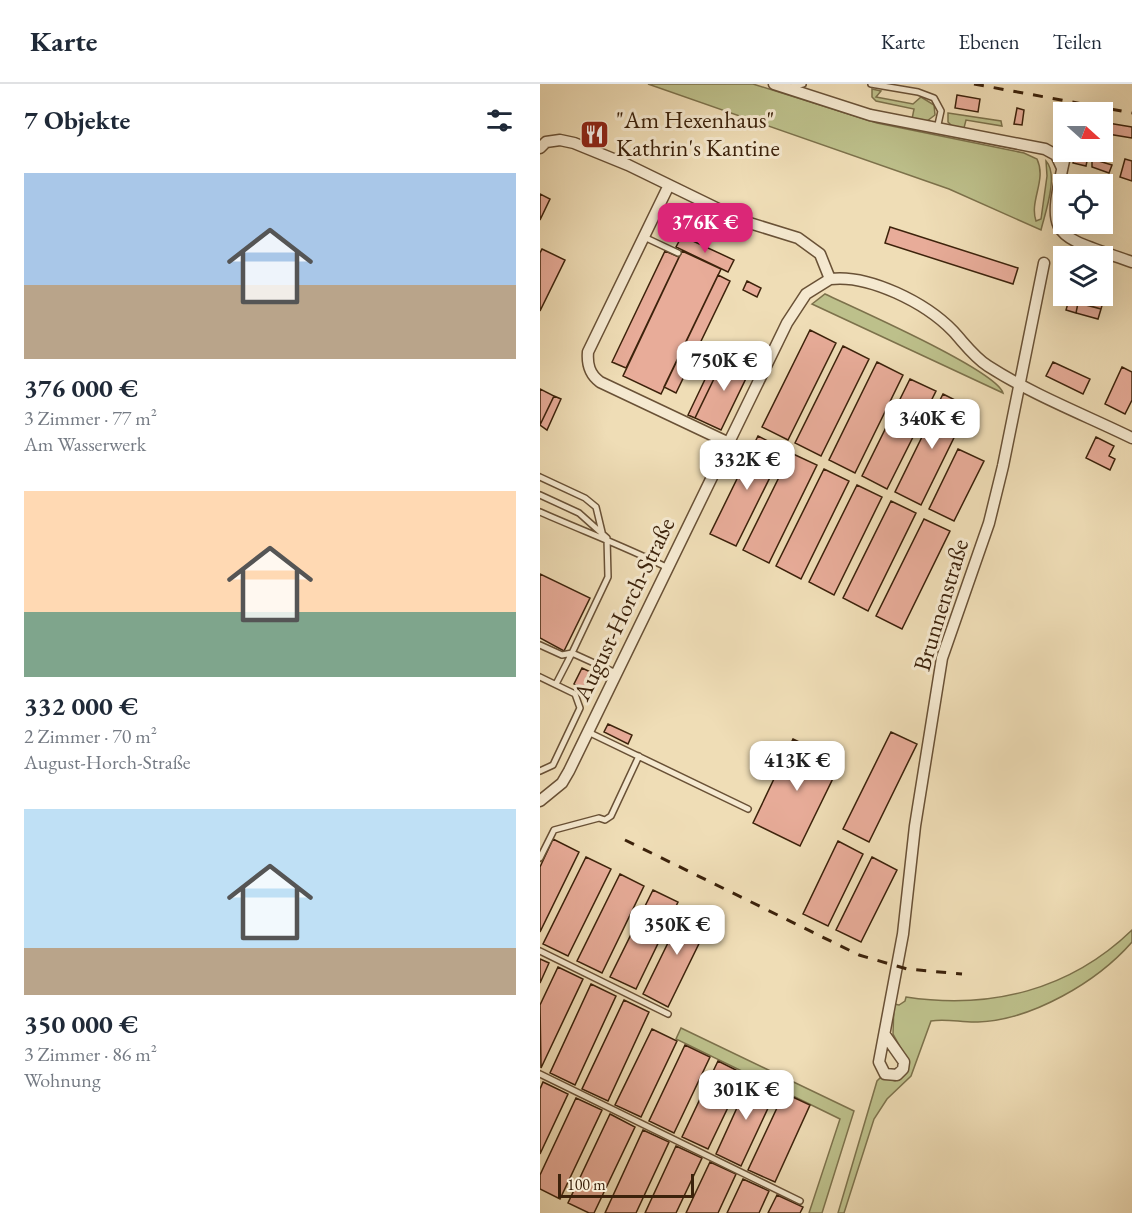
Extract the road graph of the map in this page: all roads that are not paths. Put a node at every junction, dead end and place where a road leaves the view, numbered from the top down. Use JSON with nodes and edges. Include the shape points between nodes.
{"nodes":[{"id":1,"x":803,"y":84,"type":"edge"},
{"id":2,"x":871,"y":84,"type":"edge"},
{"id":3,"x":780,"y":86,"type":"edge"},
{"id":4,"x":938,"y":129,"type":"junction"},
{"id":5,"x":542,"y":142,"type":"edge"},
{"id":6,"x":1064,"y":162,"type":"edge"},
{"id":7,"x":1062,"y":168,"type":"junction"},
{"id":8,"x":669,"y":185,"type":"junction"},
{"id":9,"x":644,"y":237,"type":"junction"},
{"id":10,"x":678,"y":253,"type":"dead end"},
{"id":11,"x":1132,"y":262,"type":"edge"},
{"id":12,"x":1044,"y":263,"type":"dead end"},
{"id":13,"x":830,"y":279,"type":"junction"},
{"id":14,"x":1021,"y":384,"type":"junction"},
{"id":15,"x":1132,"y":438,"type":"edge"},
{"id":16,"x":729,"y":443,"type":"junction"},
{"id":17,"x":540,"y":477,"type":"edge"},
{"id":18,"x":540,"y":495,"type":"edge"},
{"id":19,"x":540,"y":512,"type":"edge"},
{"id":20,"x":598,"y":527,"type":"junction"},
{"id":21,"x":586,"y":532,"type":"junction"},
{"id":22,"x":605,"y":536,"type":"junction"},
{"id":23,"x":668,"y":568,"type":"junction"},
{"id":24,"x":540,"y":645,"type":"edge"},
{"id":25,"x":572,"y":653,"type":"junction"},
{"id":26,"x":616,"y":673,"type":"junction"},
{"id":27,"x":540,"y":677,"type":"edge"},
{"id":28,"x":556,"y":684,"type":"junction"},
{"id":29,"x":588,"y":731,"type":"junction"},
{"id":30,"x":639,"y":756,"type":"junction"},
{"id":31,"x":540,"y":771,"type":"edge"},
{"id":32,"x":540,"y":801,"type":"edge"},
{"id":33,"x":748,"y":810,"type":"dead end"},
{"id":34,"x":540,"y":858,"type":"edge"},
{"id":35,"x":540,"y":951,"type":"edge"},
{"id":36,"x":668,"y":1014,"type":"dead end"},
{"id":37,"x":885,"y":1035,"type":"dead end"},
{"id":38,"x":540,"y":1074,"type":"edge"},
{"id":39,"x":800,"y":1201,"type":"dead end"}],
"edges":[{"from":1,"to":3,"type":"lane"},
{"from":2,"to":4,"type":"lane","via":[[934,98],[941,111]]},
{"from":3,"to":4,"type":"street","via":[[870,116]]},
{"from":4,"to":7,"type":"street","via":[[1045,149],[1056,155]]},
{"from":5,"to":8,"type":"street","via":[[574,143]]},
{"from":6,"to":7,"type":"street"},
{"from":7,"to":11,"type":"street","via":[[1054,210],[1054,219],[1062,232],[1071,241]]},
{"from":8,"to":9,"type":"street"},
{"from":8,"to":13,"type":"street","via":[[743,221],[798,238],[820,254]]},
{"from":9,"to":10,"type":"lane"},
{"from":9,"to":16,"type":"street","via":[[588,352],[590,370],[600,382]]},
{"from":12,"to":14,"type":"street","name":"Brunnenstraße"},
{"from":13,"to":14,"type":"street","via":[[866,281],[915,303],[936,316],[978,359]]},
{"from":13,"to":16,"type":"street","name":"August-Horch-Straße","via":[[816,286],[798,304]]},
{"from":14,"to":15,"type":"street"},
{"from":14,"to":37,"type":"street","name":"Brunnenstraße","via":[[989,523],[942,657]]},
{"from":16,"to":23,"type":"street","name":"August-Horch-Straße"},
{"from":17,"to":22,"type":"lane","via":[[596,507]]},
{"from":18,"to":20,"type":"lane","via":[[579,513]]},
{"from":19,"to":21,"type":"lane"},
{"from":20,"to":21,"type":"lane"},
{"from":20,"to":22,"type":"lane"},
{"from":21,"to":22,"type":"lane"},
{"from":22,"to":23,"type":"lane"},
{"from":22,"to":25,"type":"lane","via":[[608,577]]},
{"from":23,"to":26,"type":"street","name":"August-Horch-Straße"},
{"from":24,"to":25,"type":"lane","via":[[562,655]]},
{"from":25,"to":26,"type":"lane"},
{"from":25,"to":28,"type":"lane"},
{"from":26,"to":29,"type":"street","name":"August-Horch-Straße"},
{"from":27,"to":28,"type":"lane"},
{"from":28,"to":31,"type":"lane","via":[[575,694],[580,708],[553,765]]},
{"from":29,"to":30,"type":"lane"},
{"from":29,"to":32,"type":"street","name":"August-Horch-Straße","via":[[562,783]]},
{"from":30,"to":33,"type":"lane"},
{"from":30,"to":34,"type":"lane","via":[[611,816],[554,830]]},
{"from":35,"to":36,"type":"lane"},
{"from":38,"to":39,"type":"lane"}]}
